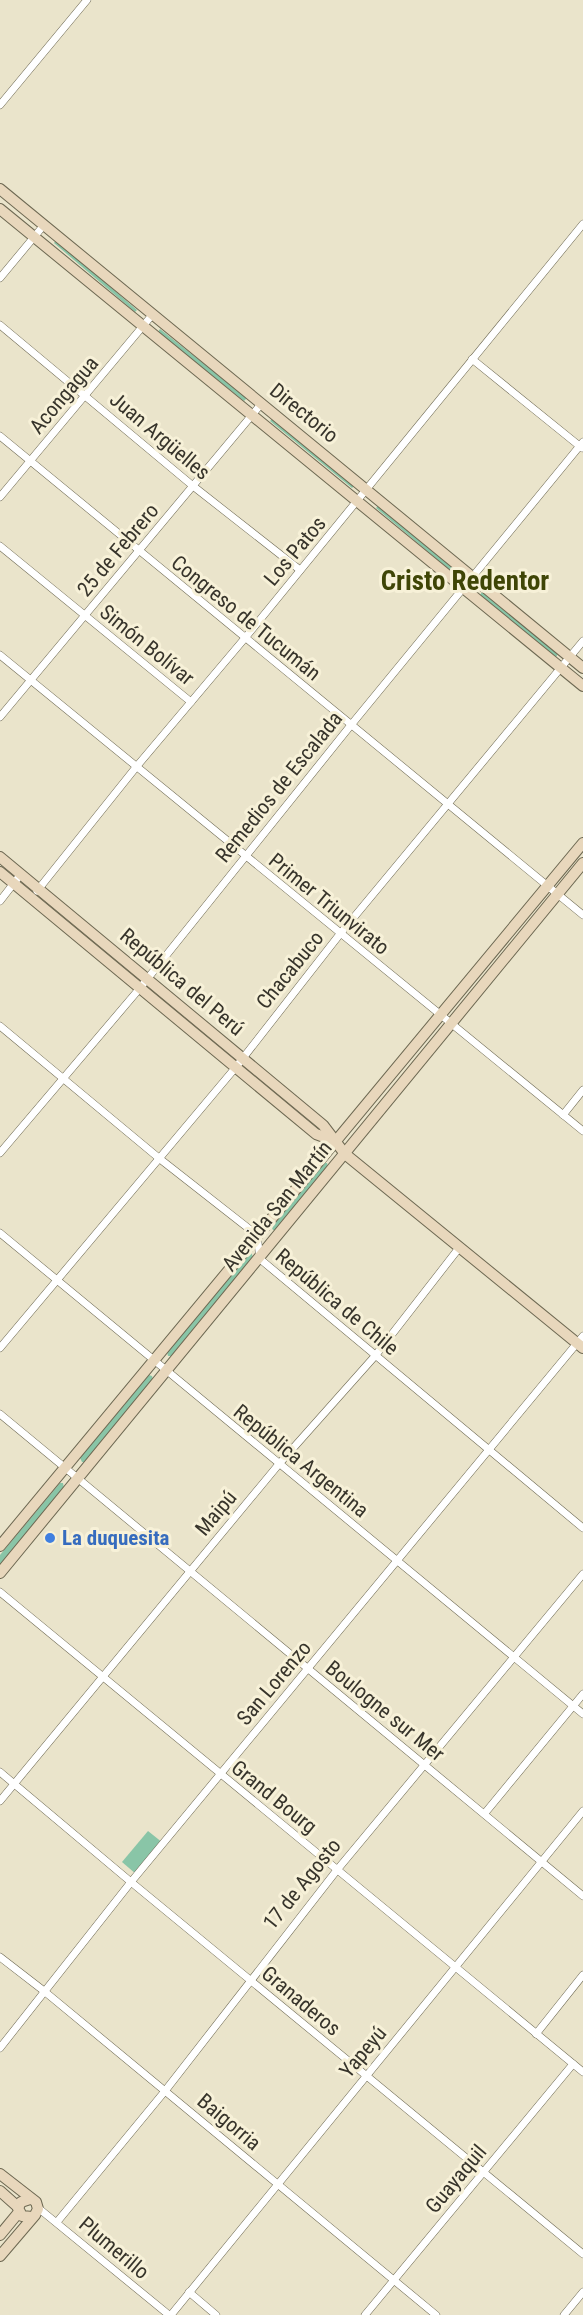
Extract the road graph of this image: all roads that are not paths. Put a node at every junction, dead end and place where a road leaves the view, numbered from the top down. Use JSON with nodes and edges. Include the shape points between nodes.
{"nodes":[{"id":1,"x":87,"y":0,"type":"edge"},
{"id":2,"x":0,"y":105,"type":"edge"},
{"id":3,"x":0,"y":189,"type":"edge"},
{"id":4,"x":0,"y":209,"type":"edge"},
{"id":5,"x":583,"y":224,"type":"edge"},
{"id":6,"x":44,"y":225,"type":"junction"},
{"id":7,"x":34,"y":237,"type":"junction"},
{"id":8,"x":0,"y":278,"type":"edge"},
{"id":9,"x":153,"y":314,"type":"junction"},
{"id":10,"x":0,"y":326,"type":"edge"},
{"id":11,"x":143,"y":326,"type":"junction"},
{"id":12,"x":472,"y":359,"type":"junction"},
{"id":13,"x":85,"y":396,"type":"junction"},
{"id":14,"x":262,"y":403,"type":"junction"},
{"id":15,"x":251,"y":415,"type":"junction"},
{"id":16,"x":0,"y":436,"type":"edge"},
{"id":17,"x":582,"y":445,"type":"edge"},
{"id":18,"x":30,"y":461,"type":"junction"},
{"id":19,"x":193,"y":486,"type":"junction"},
{"id":20,"x":367,"y":489,"type":"junction"},
{"id":21,"x":0,"y":497,"type":"edge"},
{"id":22,"x":357,"y":502,"type":"junction"},
{"id":23,"x":0,"y":546,"type":"edge"},
{"id":24,"x":138,"y":551,"type":"junction"},
{"id":25,"x":300,"y":570,"type":"junction"},
{"id":26,"x":473,"y":576,"type":"junction"},
{"id":27,"x":463,"y":588,"type":"junction"},
{"id":28,"x":84,"y":616,"type":"junction"},
{"id":29,"x":246,"y":638,"type":"junction"},
{"id":30,"x":583,"y":641,"type":"edge"},
{"id":31,"x":0,"y":655,"type":"edge"},
{"id":32,"x":570,"y":657,"type":"junction"},
{"id":33,"x":583,"y":668,"type":"edge"},
{"id":34,"x":561,"y":669,"type":"junction"},
{"id":35,"x":31,"y":680,"type":"junction"},
{"id":36,"x":583,"y":686,"type":"edge"},
{"id":37,"x":191,"y":702,"type":"junction"},
{"id":38,"x":0,"y":717,"type":"edge"},
{"id":39,"x":351,"y":725,"type":"junction"},
{"id":40,"x":137,"y":766,"type":"junction"},
{"id":41,"x":447,"y":804,"type":"junction"},
{"id":42,"x":583,"y":843,"type":"edge"},
{"id":43,"x":244,"y":856,"type":"junction"},
{"id":44,"x":0,"y":857,"type":"edge"},
{"id":45,"x":583,"y":863,"type":"edge"},
{"id":46,"x":0,"y":872,"type":"edge"},
{"id":47,"x":18,"y":879,"type":"junction"},
{"id":48,"x":547,"y":885,"type":"junction"},
{"id":49,"x":39,"y":888,"type":"junction"},
{"id":50,"x":557,"y":894,"type":"junction"},
{"id":51,"x":31,"y":897,"type":"junction"},
{"id":52,"x":0,"y":901,"type":"edge"},
{"id":53,"x":583,"y":915,"type":"edge"},
{"id":54,"x":340,"y":934,"type":"junction"},
{"id":55,"x":143,"y":984,"type":"junction"},
{"id":56,"x":441,"y":1016,"type":"junction"},
{"id":57,"x":450,"y":1023,"type":"junction"},
{"id":58,"x":0,"y":1026,"type":"edge"},
{"id":59,"x":242,"y":1057,"type":"junction"},
{"id":60,"x":236,"y":1067,"type":"junction"},
{"id":61,"x":62,"y":1077,"type":"junction"},
{"id":62,"x":583,"y":1090,"type":"edge"},
{"id":63,"x":563,"y":1115,"type":"junction"},
{"id":64,"x":583,"y":1131,"type":"edge"},
{"id":65,"x":335,"y":1141,"type":"junction"},
{"id":66,"x":0,"y":1153,"type":"edge"},
{"id":67,"x":345,"y":1154,"type":"junction"},
{"id":68,"x":160,"y":1159,"type":"junction"},
{"id":69,"x":0,"y":1233,"type":"edge"},
{"id":70,"x":256,"y":1235,"type":"junction"},
{"id":71,"x":459,"y":1248,"type":"junction"},
{"id":72,"x":260,"y":1259,"type":"junction"},
{"id":73,"x":57,"y":1281,"type":"junction"},
{"id":74,"x":581,"y":1342,"type":"edge"},
{"id":75,"x":0,"y":1348,"type":"edge"},
{"id":76,"x":375,"y":1356,"type":"junction"},
{"id":77,"x":154,"y":1360,"type":"junction"},
{"id":78,"x":166,"y":1371,"type":"junction"},
{"id":79,"x":0,"y":1414,"type":"edge"},
{"id":80,"x":488,"y":1449,"type":"junction"},
{"id":81,"x":279,"y":1464,"type":"junction"},
{"id":82,"x":65,"y":1467,"type":"junction"},
{"id":83,"x":79,"y":1478,"type":"junction"},
{"id":84,"x":583,"y":1528,"type":"edge"},
{"id":85,"x":0,"y":1546,"type":"edge"},
{"id":86,"x":396,"y":1561,"type":"junction"},
{"id":87,"x":190,"y":1572,"type":"junction"},
{"id":88,"x":0,"y":1573,"type":"edge"},
{"id":89,"x":583,"y":1574,"type":"edge"},
{"id":90,"x":0,"y":1592,"type":"edge"},
{"id":91,"x":514,"y":1657,"type":"junction"},
{"id":92,"x":307,"y":1669,"type":"junction"},
{"id":93,"x":103,"y":1677,"type":"junction"},
{"id":94,"x":583,"y":1694,"type":"edge"},
{"id":95,"x":573,"y":1706,"type":"junction"},
{"id":96,"x":583,"y":1714,"type":"edge"},
{"id":97,"x":425,"y":1764,"type":"junction"},
{"id":98,"x":0,"y":1772,"type":"edge"},
{"id":99,"x":220,"y":1774,"type":"junction"},
{"id":100,"x":15,"y":1784,"type":"junction"},
{"id":101,"x":0,"y":1801,"type":"edge"},
{"id":102,"x":583,"y":1811,"type":"edge"},
{"id":103,"x":485,"y":1814,"type":"junction"},
{"id":104,"x":542,"y":1861,"type":"junction"},
{"id":105,"x":337,"y":1870,"type":"junction"},
{"id":106,"x":131,"y":1882,"type":"junction"},
{"id":107,"x":583,"y":1896,"type":"edge"},
{"id":108,"x":0,"y":1957,"type":"edge"},
{"id":109,"x":455,"y":1967,"type":"junction"},
{"id":110,"x":583,"y":1975,"type":"edge"},
{"id":111,"x":250,"y":1980,"type":"junction"},
{"id":112,"x":44,"y":1991,"type":"junction"},
{"id":113,"x":536,"y":2034,"type":"junction"},
{"id":114,"x":0,"y":2048,"type":"edge"},
{"id":115,"x":573,"y":2064,"type":"junction"},
{"id":116,"x":583,"y":2072,"type":"edge"},
{"id":117,"x":365,"y":2075,"type":"junction"},
{"id":118,"x":165,"y":2091,"type":"junction"},
{"id":119,"x":484,"y":2171,"type":"junction"},
{"id":120,"x":0,"y":2174,"type":"edge"},
{"id":121,"x":278,"y":2184,"type":"junction"},
{"id":122,"x":0,"y":2191,"type":"edge"},
{"id":123,"x":33,"y":2208,"type":"junction"},
{"id":124,"x":19,"y":2210,"type":"junction"},
{"id":125,"x":57,"y":2222,"type":"junction"},
{"id":126,"x":0,"y":2235,"type":"edge"},
{"id":127,"x":583,"y":2254,"type":"edge"},
{"id":128,"x":0,"y":2256,"type":"edge"},
{"id":129,"x":394,"y":2280,"type":"junction"},
{"id":130,"x":189,"y":2292,"type":"junction"},
{"id":131,"x":583,"y":2292,"type":"edge"},
{"id":132,"x":170,"y":2315,"type":"edge"},
{"id":133,"x":216,"y":2315,"type":"edge"},
{"id":134,"x":365,"y":2315,"type":"edge"},
{"id":135,"x":436,"y":2315,"type":"edge"},
{"id":136,"x":564,"y":2315,"type":"edge"}],
"edges":[{"from":1,"to":2,"type":"street"},
{"from":3,"to":6,"type":"main road","name":"Directorio"},
{"from":4,"to":7,"type":"main road","name":"Directorio"},
{"from":5,"to":12,"type":"street","name":"Los Patos"},
{"from":6,"to":7,"type":"street"},
{"from":6,"to":9,"type":"main road","name":"Directorio"},
{"from":7,"to":8,"type":"street"},
{"from":7,"to":11,"type":"main road","name":"Directorio"},
{"from":9,"to":11,"type":"street","name":"Acongagua"},
{"from":9,"to":14,"type":"main road","name":"Directorio"},
{"from":10,"to":13,"type":"street","name":"Juan Argüelles"},
{"from":11,"to":13,"type":"street","name":"Acongagua"},
{"from":11,"to":15,"type":"main road","name":"Directorio"},
{"from":12,"to":17,"type":"street"},
{"from":12,"to":20,"type":"street","name":"Los Patos"},
{"from":13,"to":18,"type":"street","name":"Acongagua"},
{"from":13,"to":19,"type":"street","name":"Juan Argüelles"},
{"from":14,"to":15,"type":"street","name":"25 de Febrero"},
{"from":14,"to":20,"type":"main road","name":"Directorio"},
{"from":15,"to":19,"type":"street","name":"25 de Febrero"},
{"from":15,"to":22,"type":"main road","name":"Directorio"},
{"from":16,"to":18,"type":"street","name":"Congreso de Tucumán"},
{"from":17,"to":26,"type":"street","name":"Remedios de Escalada"},
{"from":18,"to":21,"type":"street","name":"Acongagua"},
{"from":18,"to":24,"type":"street","name":"Congreso de Tucumán"},
{"from":19,"to":24,"type":"street","name":"25 de Febrero"},
{"from":19,"to":25,"type":"street","name":"Juan Argüelles"},
{"from":20,"to":22,"type":"street","name":"Los Patos"},
{"from":20,"to":26,"type":"main road","name":"Directorio"},
{"from":22,"to":25,"type":"street","name":"Los Patos"},
{"from":22,"to":27,"type":"main road","name":"Directorio"},
{"from":23,"to":28,"type":"street","name":"Simón Bolívar"},
{"from":24,"to":28,"type":"street","name":"25 de Febrero"},
{"from":24,"to":29,"type":"street","name":"Congreso de Tucumán"},
{"from":25,"to":29,"type":"street","name":"Los Patos"},
{"from":26,"to":27,"type":"street","name":"Remedios de Escalada"},
{"from":26,"to":32,"type":"main road","name":"Directorio"},
{"from":27,"to":34,"type":"main road","name":"Directorio"},
{"from":27,"to":39,"type":"street","name":"Remedios de Escalada"},
{"from":28,"to":35,"type":"street","name":"25 de Febrero"},
{"from":28,"to":37,"type":"street","name":"Simón Bolívar"},
{"from":29,"to":37,"type":"street","name":"Los Patos"},
{"from":29,"to":39,"type":"street","name":"Congreso de Tucumán"},
{"from":30,"to":32,"type":"street","name":"Chacabuco"},
{"from":31,"to":35,"type":"street","name":"Primer Triunvirato"},
{"from":32,"to":33,"type":"main road","name":"Directorio"},
{"from":32,"to":34,"type":"street","name":"Chacabuco"},
{"from":34,"to":36,"type":"main road","name":"Directorio"},
{"from":34,"to":41,"type":"street","name":"Chacabuco"},
{"from":35,"to":38,"type":"street","name":"25 de Febrero"},
{"from":35,"to":40,"type":"street","name":"Primer Triunvirato"},
{"from":37,"to":40,"type":"street","name":"Los Patos"},
{"from":39,"to":41,"type":"street","name":"Congreso de Tucumán"},
{"from":39,"to":43,"type":"street","name":"Remedios de Escalada"},
{"from":40,"to":43,"type":"street","name":"Primer Triunvirato"},
{"from":40,"to":49,"type":"street","name":"Los Patos"},
{"from":41,"to":48,"type":"street","name":"Congreso de Tucumán"},
{"from":41,"to":54,"type":"street","name":"Chacabuco"},
{"from":42,"to":48,"type":"main road","name":"Avenida San Martín"},
{"from":43,"to":54,"type":"street","name":"Primer Triunvirato"},
{"from":43,"to":55,"type":"street","name":"Remedios de Escalada"},
{"from":44,"to":47,"type":"main road","name":"República del Perú"},
{"from":45,"to":50,"type":"main road","name":"Avenida San Martín"},
{"from":46,"to":47,"type":"main road","name":"República del Perú"},
{"from":47,"to":49,"type":"main road","name":"República del Perú"},
{"from":47,"to":51,"type":"main road","name":"República del Perú"},
{"from":47,"to":52,"type":"street"},
{"from":48,"to":50,"type":"street","name":"Congreso de Tucumán"},
{"from":48,"to":56,"type":"main road","name":"Avenida San Martín"},
{"from":49,"to":51,"type":"street","name":"Los Patos"},
{"from":49,"to":55,"type":"main road","name":"República del Perú"},
{"from":50,"to":53,"type":"street","name":"Congreso de Tucumán"},
{"from":50,"to":57,"type":"main road","name":"Avenida San Martín"},
{"from":51,"to":55,"type":"main road","name":"República del Perú"},
{"from":54,"to":56,"type":"street","name":"Primer Triunvirato"},
{"from":54,"to":59,"type":"street","name":"Chacabuco"},
{"from":55,"to":59,"type":"main road","name":"República del Perú"},
{"from":55,"to":60,"type":"main road","name":"República del Perú"},
{"from":55,"to":61,"type":"street","name":"Remedios de Escalada"},
{"from":56,"to":57,"type":"street","name":"Primer Triunvirato"},
{"from":56,"to":65,"type":"main road","name":"Avenida San Martín"},
{"from":57,"to":63,"type":"street","name":"Primer Triunvirato"},
{"from":57,"to":67,"type":"main road","name":"Avenida San Martín"},
{"from":58,"to":61,"type":"street","name":"República de Chile"},
{"from":59,"to":60,"type":"street","name":"Chacabuco"},
{"from":59,"to":65,"type":"main road","name":"República del Perú","via":[[323,1125]]},
{"from":60,"to":65,"type":"main road","name":"República del Perú","via":[[316,1134]]},
{"from":60,"to":68,"type":"street","name":"Chacabuco"},
{"from":61,"to":66,"type":"street","name":"Remedios de Escalada"},
{"from":61,"to":68,"type":"street","name":"República de Chile"},
{"from":62,"to":63,"type":"street"},
{"from":63,"to":64,"type":"street","name":"Primer Triunvirato"},
{"from":65,"to":67,"type":"main road","name":"República del Perú"},
{"from":65,"to":70,"type":"main road","name":"Avenida San Martín"},
{"from":67,"to":71,"type":"main road","name":"República del Perú"},
{"from":67,"to":72,"type":"main road","name":"Avenida San Martín"},
{"from":68,"to":70,"type":"street","name":"República de Chile"},
{"from":68,"to":73,"type":"street","name":"Chacabuco"},
{"from":69,"to":73,"type":"street","name":"República Argentina"},
{"from":70,"to":72,"type":"street","name":"República de Chile"},
{"from":70,"to":77,"type":"main road","name":"Avenida San Martín"},
{"from":71,"to":74,"type":"main road","name":"República del Perú"},
{"from":71,"to":76,"type":"street","name":"Maipú"},
{"from":72,"to":76,"type":"street","name":"República de Chile"},
{"from":72,"to":78,"type":"main road","name":"Avenida San Martín"},
{"from":73,"to":75,"type":"street","name":"Chacabuco"},
{"from":73,"to":77,"type":"street","name":"República Argentina"},
{"from":74,"to":80,"type":"street","name":"San Lorenzo"},
{"from":76,"to":80,"type":"street","name":"República de Chile"},
{"from":76,"to":81,"type":"street","name":"Maipú"},
{"from":77,"to":78,"type":"street","name":"República Argentina"},
{"from":77,"to":82,"type":"main road","name":"Avenida San Martín"},
{"from":78,"to":81,"type":"street","name":"República Argentina"},
{"from":78,"to":83,"type":"main road","name":"Avenida San Martín"},
{"from":79,"to":82,"type":"street","name":"Boulogne sur Mer"},
{"from":80,"to":84,"type":"street","name":"República de Chile"},
{"from":80,"to":86,"type":"street","name":"San Lorenzo"},
{"from":81,"to":86,"type":"street","name":"República Argentina"},
{"from":81,"to":87,"type":"street","name":"Maipú"},
{"from":82,"to":83,"type":"street","name":"Boulogne sur Mer"},
{"from":82,"to":85,"type":"main road","name":"Avenida San Martín"},
{"from":83,"to":87,"type":"street","name":"Boulogne sur Mer"},
{"from":83,"to":88,"type":"main road","name":"Avenida San Martín"},
{"from":86,"to":91,"type":"street","name":"República Argentina"},
{"from":86,"to":92,"type":"street","name":"San Lorenzo"},
{"from":87,"to":92,"type":"street","name":"Boulogne sur Mer"},
{"from":87,"to":93,"type":"street","name":"Maipú"},
{"from":89,"to":91,"type":"street","name":"17 de Agosto"},
{"from":90,"to":93,"type":"street","name":"Grand Bourg"},
{"from":91,"to":95,"type":"street","name":"República Argentina"},
{"from":91,"to":97,"type":"street","name":"17 de Agosto"},
{"from":92,"to":97,"type":"street","name":"Boulogne sur Mer"},
{"from":92,"to":99,"type":"street","name":"San Lorenzo"},
{"from":93,"to":99,"type":"street","name":"Grand Bourg"},
{"from":93,"to":100,"type":"street","name":"Maipú"},
{"from":94,"to":95,"type":"street"},
{"from":95,"to":96,"type":"street","name":"República Argentina"},
{"from":95,"to":103,"type":"street"},
{"from":97,"to":103,"type":"street","name":"Boulogne sur Mer"},
{"from":97,"to":105,"type":"street","name":"17 de Agosto"},
{"from":98,"to":100,"type":"street","name":"Granaderos"},
{"from":99,"to":105,"type":"street","name":"Grand Bourg"},
{"from":99,"to":106,"type":"street","name":"San Lorenzo"},
{"from":100,"to":101,"type":"street","name":"Maipú"},
{"from":100,"to":106,"type":"street","name":"Granaderos"},
{"from":102,"to":104,"type":"street","name":"Yapeyú"},
{"from":103,"to":104,"type":"street","name":"Boulogne sur Mer"},
{"from":104,"to":107,"type":"street","name":"Boulogne sur Mer"},
{"from":104,"to":109,"type":"street","name":"Yapeyú"},
{"from":105,"to":109,"type":"street","name":"Grand Bourg"},
{"from":105,"to":111,"type":"street","name":"17 de Agosto"},
{"from":106,"to":111,"type":"street","name":"Granaderos"},
{"from":106,"to":112,"type":"street","name":"San Lorenzo"},
{"from":108,"to":112,"type":"street","name":"Baigorria"},
{"from":109,"to":113,"type":"street","name":"Grand Bourg"},
{"from":109,"to":117,"type":"street","name":"Yapeyú"},
{"from":110,"to":113,"type":"street"},
{"from":111,"to":117,"type":"street","name":"Granaderos"},
{"from":111,"to":118,"type":"street","name":"17 de Agosto"},
{"from":112,"to":114,"type":"street","name":"San Lorenzo"},
{"from":112,"to":118,"type":"street","name":"Baigorria"},
{"from":113,"to":115,"type":"street","name":"Grand Bourg"},
{"from":115,"to":116,"type":"street","name":"Grand Bourg"},
{"from":115,"to":119,"type":"street","name":"Guayaquil"},
{"from":117,"to":119,"type":"street","name":"Granaderos"},
{"from":117,"to":121,"type":"street","name":"Yapeyú"},
{"from":118,"to":121,"type":"street","name":"Baigorria"},
{"from":118,"to":125,"type":"street","name":"17 de Agosto"},
{"from":119,"to":127,"type":"street","name":"Granaderos"},
{"from":119,"to":129,"type":"street","name":"Guayaquil"},
{"from":120,"to":123,"type":"main road"},
{"from":121,"to":129,"type":"street","name":"Baigorria"},
{"from":121,"to":130,"type":"street","name":"Yapeyú"},
{"from":122,"to":124,"type":"main road"},
{"from":123,"to":124,"type":"main road","via":[[21,2202]]},
{"from":123,"to":124,"type":"main road","via":[[24,2218]]},
{"from":123,"to":125,"type":"street","name":"Plumerillo"},
{"from":123,"to":128,"type":"main road"},
{"from":124,"to":126,"type":"main road"},
{"from":125,"to":132,"type":"street","name":"Plumerillo"},
{"from":129,"to":134,"type":"street","name":"Guayaquil"},
{"from":129,"to":135,"type":"street","name":"Baigorria"},
{"from":130,"to":132,"type":"street","name":"Yapeyú"},
{"from":130,"to":133,"type":"street"},
{"from":131,"to":136,"type":"street"}]}
